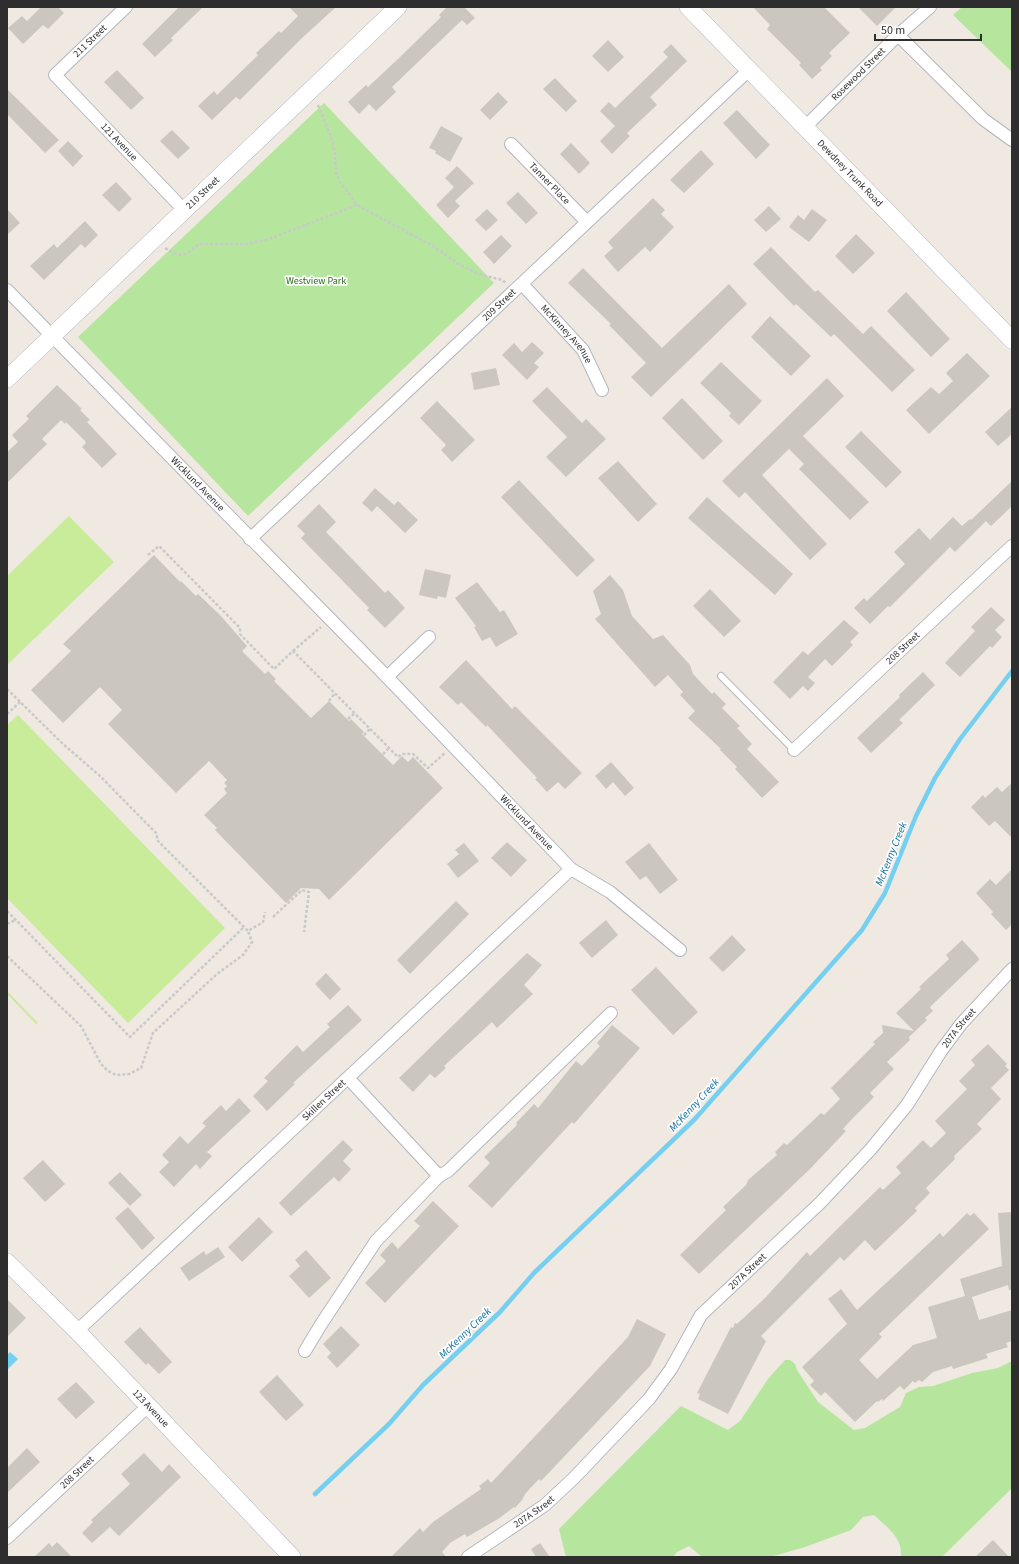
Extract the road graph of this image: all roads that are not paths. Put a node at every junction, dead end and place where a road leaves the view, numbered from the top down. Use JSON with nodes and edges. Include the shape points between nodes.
{"nodes":[{"id":1,"x":126,"y":7,"type":"edge"},
{"id":2,"x":398,"y":7,"type":"edge"},
{"id":3,"x":688,"y":7,"type":"edge"},
{"id":4,"x":930,"y":7,"type":"edge"},
{"id":5,"x":898,"y":35,"type":"junction"},
{"id":6,"x":749,"y":70,"type":"junction"},
{"id":7,"x":55,"y":75,"type":"joint"},
{"id":8,"x":805,"y":127,"type":"junction"},
{"id":9,"x":1012,"y":140,"type":"edge"},
{"id":10,"x":511,"y":144,"type":"dead end"},
{"id":11,"x":184,"y":210,"type":"junction"},
{"id":12,"x":588,"y":222,"type":"junction"},
{"id":13,"x":519,"y":287,"type":"junction"},
{"id":14,"x":7,"y":290,"type":"edge"},
{"id":15,"x":52,"y":337,"type":"junction"},
{"id":16,"x":1012,"y":340,"type":"edge"},
{"id":17,"x":7,"y":379,"type":"edge"},
{"id":18,"x":602,"y":390,"type":"dead end"},
{"id":19,"x":250,"y":539,"type":"junction"},
{"id":20,"x":1012,"y":546,"type":"edge"},
{"id":21,"x":429,"y":637,"type":"dead end"},
{"id":22,"x":721,"y":676,"type":"dead end"},
{"id":23,"x":387,"y":677,"type":"junction"},
{"id":24,"x":794,"y":750,"type":"joint"},
{"id":25,"x":571,"y":869,"type":"junction"},
{"id":26,"x":680,"y":950,"type":"dead end"},
{"id":27,"x":1012,"y":969,"type":"edge"},
{"id":28,"x":611,"y":1013,"type":"dead end"},
{"id":29,"x":348,"y":1078,"type":"junction"},
{"id":30,"x":439,"y":1176,"type":"junction"},
{"id":31,"x":7,"y":1262,"type":"edge"},
{"id":32,"x":76,"y":1331,"type":"junction"},
{"id":33,"x":305,"y":1351,"type":"dead end"},
{"id":34,"x":147,"y":1407,"type":"junction"},
{"id":35,"x":7,"y":1538,"type":"edge"},
{"id":36,"x":292,"y":1557,"type":"edge"},
{"id":37,"x":468,"y":1557,"type":"edge"}],
"edges":[{"from":1,"to":7,"type":"street","name":"211 Street"},
{"from":2,"to":11,"type":"street","name":"210 Street"},
{"from":3,"to":6,"type":"street","name":"Dewdney Trunk Road"},
{"from":4,"to":5,"type":"street","name":"Rosewood Street"},
{"from":5,"to":8,"type":"street","name":"Rosewood Street"},
{"from":5,"to":9,"type":"street","via":[[983,120]]},
{"from":6,"to":8,"type":"street","name":"Dewdney Trunk Road"},
{"from":6,"to":12,"type":"street","name":"209 Street"},
{"from":7,"to":11,"type":"street","name":"121 Avenue"},
{"from":8,"to":16,"type":"street","name":"Dewdney Trunk Road"},
{"from":10,"to":12,"type":"street","name":"Tanner Place"},
{"from":11,"to":15,"type":"street","name":"210 Street"},
{"from":12,"to":13,"type":"street","name":"209 Street"},
{"from":13,"to":18,"type":"street","name":"McKinney Avenue","via":[[582,350]]},
{"from":13,"to":19,"type":"street","name":"209 Street"},
{"from":14,"to":15,"type":"street","name":"Wicklund Avenue"},
{"from":15,"to":17,"type":"street","name":"210 Street"},
{"from":15,"to":19,"type":"street","name":"Wicklund Avenue"},
{"from":19,"to":23,"type":"street","name":"Wicklund Avenue"},
{"from":20,"to":24,"type":"street","name":"208 Street"},
{"from":21,"to":23,"type":"street"},
{"from":22,"to":24,"type":"lane"},
{"from":23,"to":25,"type":"street","name":"Wicklund Avenue"},
{"from":25,"to":26,"type":"street","name":"Wicklund Avenue","via":[[610,892]]},
{"from":25,"to":29,"type":"street","name":"Skillen Street"},
{"from":27,"to":37,"type":"street","name":"207A Street","via":[[961,1024],[906,1105],[871,1149],[825,1198],[701,1315],[671,1369],[649,1399],[549,1501]]},
{"from":28,"to":30,"type":"street","via":[[448,1171]]},
{"from":29,"to":30,"type":"street"},
{"from":29,"to":32,"type":"street","name":"Skillen Street"},
{"from":30,"to":33,"type":"street","via":[[376,1241]]},
{"from":31,"to":32,"type":"street","name":"123 Avenue"},
{"from":32,"to":34,"type":"street","name":"123 Avenue"},
{"from":34,"to":35,"type":"street","name":"208 Street"},
{"from":34,"to":36,"type":"street","name":"123 Avenue"}]}
